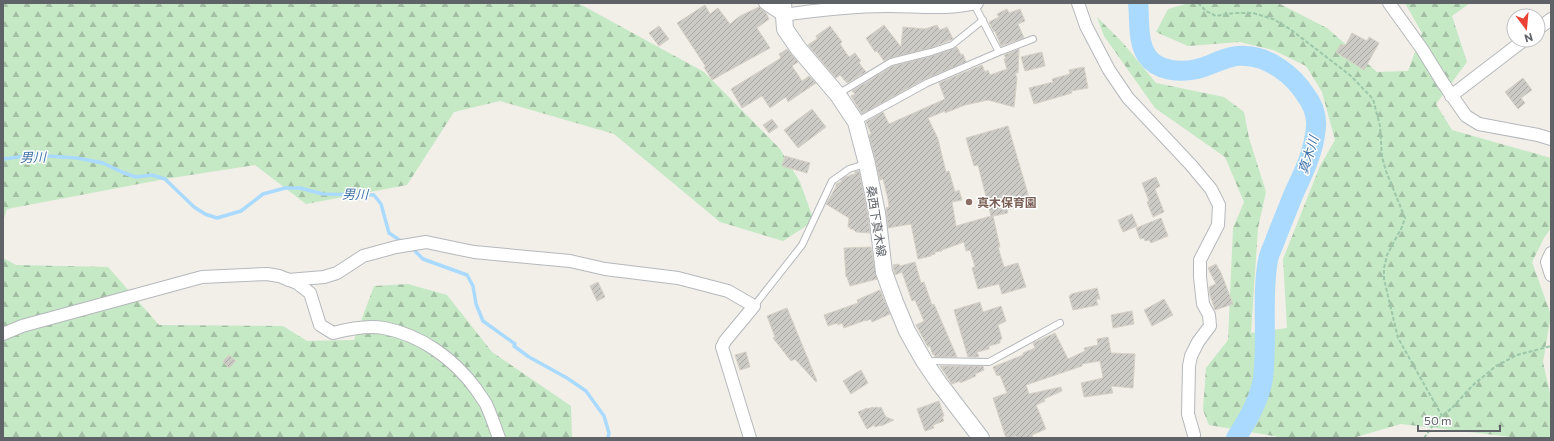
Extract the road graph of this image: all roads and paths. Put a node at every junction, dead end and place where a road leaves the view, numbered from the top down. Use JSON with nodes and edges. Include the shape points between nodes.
{"nodes":[{"id":1,"x":765,"y":3,"type":"edge"},
{"id":2,"x":975,"y":3,"type":"edge"},
{"id":3,"x":1078,"y":3,"type":"edge"},
{"id":4,"x":1198,"y":3,"type":"edge"},
{"id":5,"x":1389,"y":3,"type":"edge"},
{"id":6,"x":783,"y":9,"type":"edge"},
{"id":7,"x":983,"y":20,"type":"junction"},
{"id":8,"x":1033,"y":39,"type":"dead end"},
{"id":9,"x":1514,"y":48,"type":"edge"},
{"id":10,"x":999,"y":52,"type":"junction"},
{"id":11,"x":838,"y":95,"type":"junction"},
{"id":12,"x":1452,"y":96,"type":"junction"},
{"id":13,"x":856,"y":122,"type":"junction"},
{"id":14,"x":1551,"y":139,"type":"edge"},
{"id":15,"x":867,"y":164,"type":"junction"},
{"id":16,"x":1551,"y":253,"type":"edge"},
{"id":17,"x":1551,"y":275,"type":"edge"},
{"id":18,"x":288,"y":280,"type":"junction"},
{"id":19,"x":754,"y":306,"type":"junction"},
{"id":20,"x":1060,"y":323,"type":"dead end"},
{"id":21,"x":3,"y":334,"type":"edge"},
{"id":22,"x":1551,"y":346,"type":"edge"},
{"id":23,"x":924,"y":361,"type":"junction"},
{"id":24,"x":1442,"y":416,"type":"junction"},
{"id":25,"x":1196,"y":437,"type":"edge"},
{"id":26,"x":499,"y":438,"type":"edge"},
{"id":27,"x":750,"y":438,"type":"edge"},
{"id":28,"x":981,"y":438,"type":"edge"},
{"id":29,"x":1424,"y":438,"type":"edge"}],
"edges":[{"from":1,"to":6,"type":"street"},
{"from":2,"to":6,"type":"street","via":[[936,8],[889,6]]},
{"from":2,"to":7,"type":"lane"},
{"from":3,"to":25,"type":"street","via":[[1086,26],[1109,70],[1128,98],[1191,165],[1211,189],[1219,205],[1218,225],[1200,260],[1203,304],[1209,315],[1210,326],[1198,342],[1189,366],[1188,414]]},
{"from":4,"to":24,"type":"path","via":[[1216,16],[1253,12],[1274,19],[1351,76],[1373,100],[1380,126],[1382,157],[1404,218],[1387,255],[1384,279],[1398,338]]},
{"from":5,"to":12,"type":"street"},
{"from":6,"to":11,"type":"main road","name":"桑西下真木線","via":[[786,29],[798,48]]},
{"from":7,"to":10,"type":"lane"},
{"from":7,"to":11,"type":"lane","via":[[952,45],[891,62]]},
{"from":8,"to":10,"type":"lane"},
{"from":9,"to":12,"type":"street"},
{"from":10,"to":13,"type":"lane","via":[[927,83]]},
{"from":11,"to":13,"type":"main road","name":"桑西下真木線"},
{"from":12,"to":14,"type":"street","via":[[1466,116],[1479,124]]},
{"from":13,"to":15,"type":"main road","name":"桑西下真木線"},
{"from":15,"to":19,"type":"lane","via":[[848,170],[832,181],[802,245]]},
{"from":15,"to":23,"type":"main road","name":"桑西下真木線","via":[[877,213],[884,272],[908,331]]},
{"from":16,"to":17,"type":"street","via":[[1548,262]]},
{"from":18,"to":19,"type":"street","via":[[324,277],[337,273],[363,256],[426,242],[474,252],[556,260],[678,278],[728,291]]},
{"from":18,"to":21,"type":"street","via":[[266,274],[202,276],[22,326]]},
{"from":18,"to":26,"type":"street","via":[[310,293],[320,325],[333,332],[355,328],[382,328],[423,342],[446,357],[468,378],[486,403]]},
{"from":19,"to":27,"type":"street","via":[[722,347]]},
{"from":20,"to":23,"type":"lane","via":[[989,362]]},
{"from":22,"to":24,"type":"path","via":[[1517,355],[1496,366]]},
{"from":23,"to":28,"type":"main road","name":"桑西下真木線"},
{"from":24,"to":29,"type":"path"}]}
